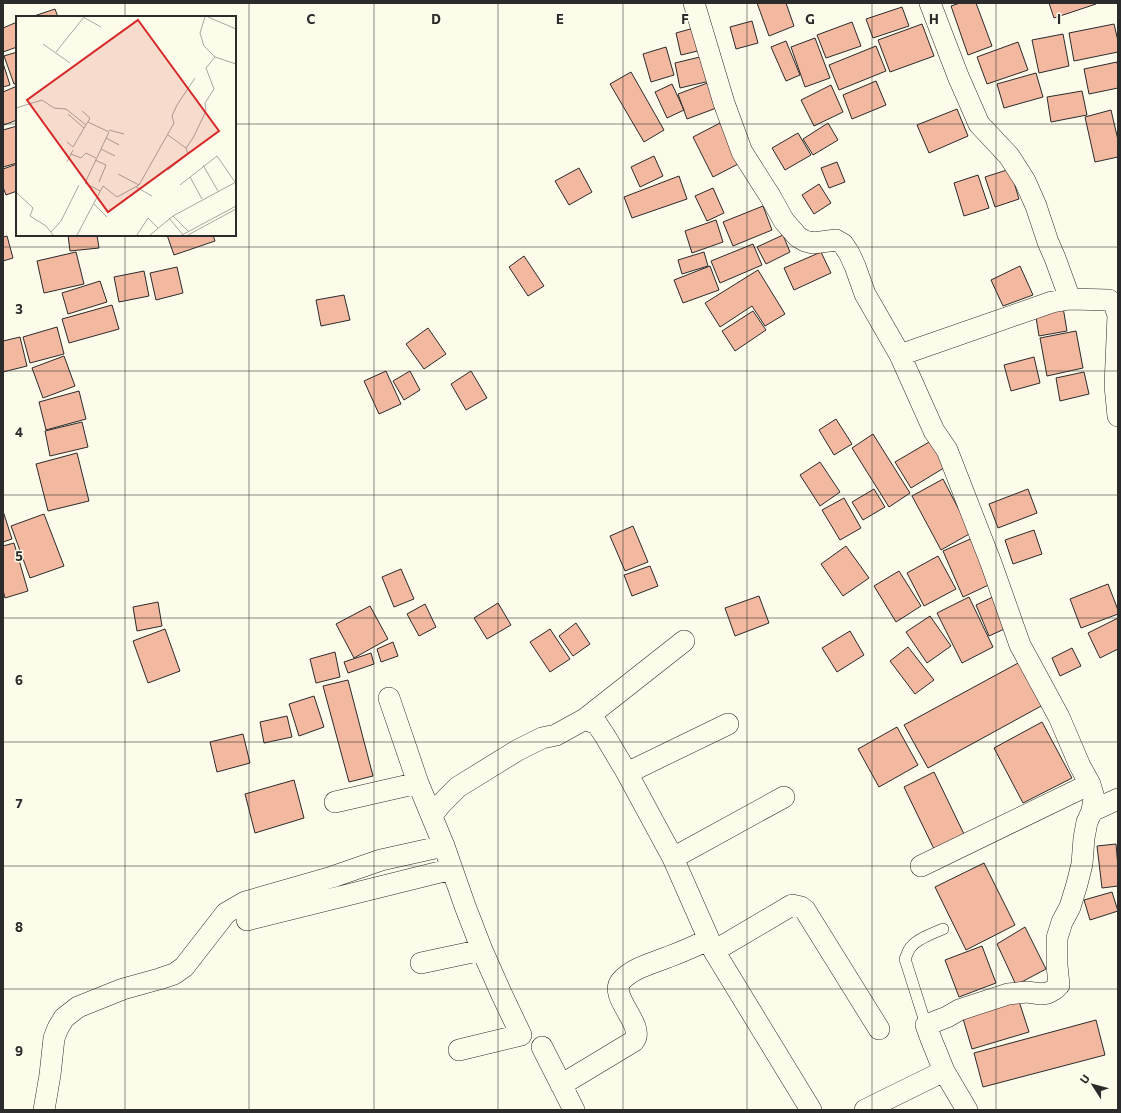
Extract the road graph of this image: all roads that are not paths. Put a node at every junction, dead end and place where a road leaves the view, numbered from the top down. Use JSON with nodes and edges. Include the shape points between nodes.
{"nodes":[{"id":1,"x":694,"y":3,"type":"edge"},
{"id":2,"x":930,"y":3,"type":"edge"},
{"id":3,"x":1070,"y":299,"type":"junction"},
{"id":4,"x":900,"y":355,"type":"junction"},
{"id":5,"x":1118,"y":416,"type":"edge"},
{"id":6,"x":684,"y":641,"type":"dead end"},
{"id":7,"x":389,"y":698,"type":"dead end"},
{"id":8,"x":585,"y":719,"type":"junction"},
{"id":9,"x":728,"y":724,"type":"dead end"},
{"id":10,"x":627,"y":772,"type":"junction"},
{"id":11,"x":418,"y":783,"type":"junction"},
{"id":12,"x":1090,"y":784,"type":"junction"},
{"id":13,"x":784,"y":796,"type":"dead end"},
{"id":14,"x":1118,"y":799,"type":"edge"},
{"id":15,"x":335,"y":802,"type":"dead end"},
{"id":16,"x":1092,"y":811,"type":"junction"},
{"id":17,"x":432,"y":815,"type":"junction"},
{"id":18,"x":444,"y":846,"type":"junction"},
{"id":19,"x":673,"y":858,"type":"junction"},
{"id":20,"x":921,"y":866,"type":"dead end"},
{"id":21,"x":452,"y":869,"type":"junction"},
{"id":22,"x":247,"y":920,"type":"dead end"},
{"id":23,"x":942,"y":929,"type":"dead end"},
{"id":24,"x":711,"y":945,"type":"junction"},
{"id":25,"x":482,"y":950,"type":"junction"},
{"id":26,"x":421,"y":964,"type":"dead end"},
{"id":27,"x":926,"y":1025,"type":"junction"},
{"id":28,"x":878,"y":1028,"type":"dead end"},
{"id":29,"x":542,"y":1047,"type":"dead end"},
{"id":30,"x":459,"y":1050,"type":"dead end"},
{"id":31,"x":944,"y":1071,"type":"junction"},
{"id":32,"x":561,"y":1085,"type":"junction"},
{"id":33,"x":44,"y":1110,"type":"edge"},
{"id":34,"x":574,"y":1110,"type":"edge"},
{"id":35,"x":812,"y":1110,"type":"edge"},
{"id":36,"x":865,"y":1110,"type":"edge"},
{"id":37,"x":967,"y":1110,"type":"edge"}],
"edges":[{"from":1,"to":4,"type":"street","via":[[742,152],[784,221],[798,237],[813,243],[836,240],[843,244],[865,294]]},
{"from":2,"to":3,"type":"street","via":[[979,124],[1009,156],[1025,181]]},
{"from":3,"to":4,"type":"street","via":[[1052,302]]},
{"from":3,"to":5,"type":"street","via":[[1109,300],[1114,304],[1118,315],[1115,386]]},
{"from":4,"to":12,"type":"street","via":[[928,419],[952,462],[1020,645],[1059,717]]},
{"from":6,"to":8,"type":"street"},
{"from":7,"to":11,"type":"street"},
{"from":8,"to":10,"type":"street","via":[[597,724]]},
{"from":8,"to":17,"type":"street","via":[[518,750],[458,787]]},
{"from":9,"to":10,"type":"street"},
{"from":10,"to":19,"type":"street"},
{"from":11,"to":15,"type":"street"},
{"from":11,"to":17,"type":"street"},
{"from":12,"to":16,"type":"street","via":[[1094,798]]},
{"from":12,"to":20,"type":"street"},
{"from":13,"to":19,"type":"street"},
{"from":14,"to":16,"type":"street"},
{"from":16,"to":27,"type":"street","via":[[1087,822],[1077,884],[1057,938],[1059,985],[1048,993],[1008,994],[959,1010]]},
{"from":17,"to":18,"type":"street"},
{"from":18,"to":21,"type":"street"},
{"from":18,"to":33,"type":"street","via":[[381,860],[245,902],[226,913],[184,967],[174,974],[78,1007],[64,1018],[54,1038]]},
{"from":19,"to":24,"type":"street"},
{"from":21,"to":22,"type":"street"},
{"from":21,"to":25,"type":"street"},
{"from":23,"to":27,"type":"lane","via":[[916,942],[909,949],[906,959]]},
{"from":24,"to":28,"type":"street","via":[[792,905],[801,907]]},
{"from":24,"to":32,"type":"street","via":[[670,957],[633,972],[623,979],[619,984],[620,996],[636,1029],[636,1038]]},
{"from":24,"to":35,"type":"street"},
{"from":25,"to":26,"type":"street"},
{"from":25,"to":30,"type":"street","via":[[520,1035]]},
{"from":27,"to":31,"type":"street"},
{"from":29,"to":32,"type":"street"},
{"from":31,"to":36,"type":"street"},
{"from":31,"to":37,"type":"street"},
{"from":32,"to":34,"type":"street"}]}
